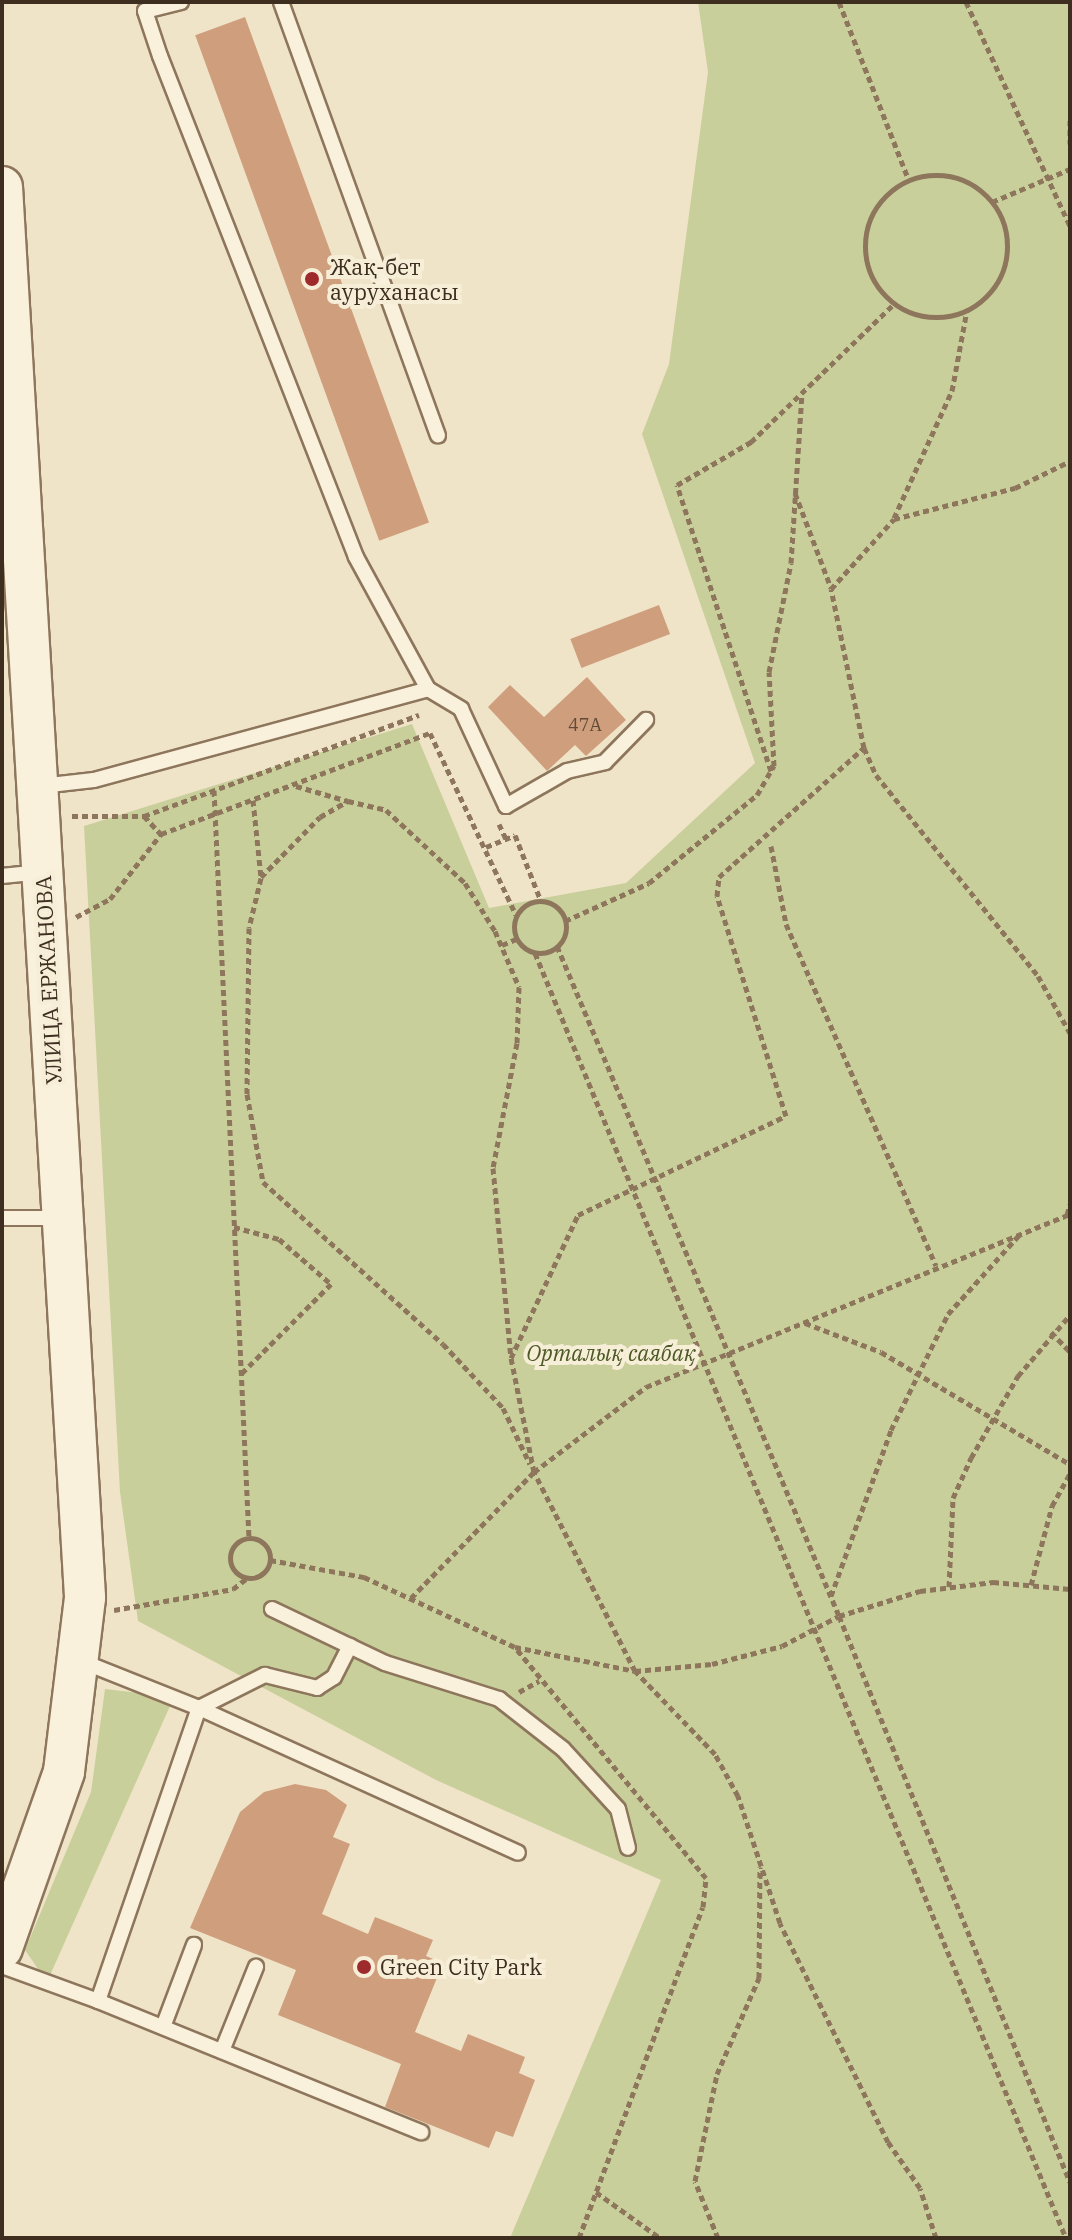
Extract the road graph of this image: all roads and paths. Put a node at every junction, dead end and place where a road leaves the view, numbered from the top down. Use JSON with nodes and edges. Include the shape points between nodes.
{"nodes":[{"id":1,"x":181,"y":2,"type":"edge"},
{"id":2,"x":281,"y":2,"type":"edge"},
{"id":3,"x":839,"y":2,"type":"edge"},
{"id":4,"x":966,"y":2,"type":"edge"},
{"id":5,"x":143,"y":7,"type":"edge"},
{"id":6,"x":1070,"y":120,"type":"edge"},
{"id":7,"x":1070,"y":144,"type":"edge"},
{"id":8,"x":1070,"y":169,"type":"edge"},
{"id":9,"x":1052,"y":175,"type":"junction"},
{"id":10,"x":909,"y":181,"type":"junction"},
{"id":11,"x":2,"y":187,"type":"edge"},
{"id":12,"x":992,"y":202,"type":"junction"},
{"id":13,"x":1070,"y":226,"type":"edge"},
{"id":14,"x":894,"y":304,"type":"junction"},
{"id":15,"x":967,"y":309,"type":"junction"},
{"id":16,"x":802,"y":394,"type":"junction"},
{"id":17,"x":438,"y":435,"type":"dead end"},
{"id":18,"x":10,"y":459,"type":"edge"},
{"id":19,"x":1070,"y":462,"type":"edge"},
{"id":20,"x":793,"y":488,"type":"junction"},
{"id":21,"x":894,"y":519,"type":"junction"},
{"id":22,"x":831,"y":589,"type":"junction"},
{"id":23,"x":428,"y":689,"type":"junction"},
{"id":24,"x":438,"y":712,"type":"dead end"},
{"id":25,"x":646,"y":720,"type":"dead end"},
{"id":26,"x":864,"y":748,"type":"junction"},
{"id":27,"x":771,"y":771,"type":"junction"},
{"id":28,"x":295,"y":786,"type":"junction"},
{"id":29,"x":214,"y":790,"type":"junction"},
{"id":30,"x":253,"y":800,"type":"junction"},
{"id":31,"x":348,"y":801,"type":"junction"},
{"id":32,"x":38,"y":802,"type":"junction"},
{"id":33,"x":216,"y":813,"type":"junction"},
{"id":34,"x":494,"y":813,"type":"dead end"},
{"id":35,"x":144,"y":816,"type":"junction"},
{"id":36,"x":161,"y":834,"type":"junction"},
{"id":37,"x":506,"y":839,"type":"junction"},
{"id":38,"x":771,"y":846,"type":"dead end"},
{"id":39,"x":486,"y":847,"type":"junction"},
{"id":40,"x":42,"y":872,"type":"junction"},
{"id":41,"x":2,"y":876,"type":"edge"},
{"id":42,"x":261,"y":878,"type":"junction"},
{"id":43,"x":541,"y":901,"type":"junction"},
{"id":44,"x":516,"y":915,"type":"junction"},
{"id":45,"x":76,"y":918,"type":"dead end"},
{"id":46,"x":565,"y":921,"type":"junction"},
{"id":47,"x":516,"y":939,"type":"junction"},
{"id":48,"x":502,"y":945,"type":"junction"},
{"id":49,"x":557,"y":946,"type":"junction"},
{"id":50,"x":535,"y":953,"type":"junction"},
{"id":51,"x":1070,"y":1033,"type":"edge"},
{"id":52,"x":656,"y":1177,"type":"junction"},
{"id":53,"x":630,"y":1187,"type":"junction"},
{"id":54,"x":1070,"y":1204,"type":"edge"},
{"id":55,"x":1068,"y":1215,"type":"edge"},
{"id":56,"x":2,"y":1218,"type":"edge"},
{"id":57,"x":62,"y":1218,"type":"junction"},
{"id":58,"x":234,"y":1227,"type":"junction"},
{"id":59,"x":1021,"y":1233,"type":"junction"},
{"id":60,"x":936,"y":1266,"type":"junction"},
{"id":61,"x":1070,"y":1315,"type":"edge"},
{"id":62,"x":804,"y":1322,"type":"junction"},
{"id":63,"x":1051,"y":1332,"type":"junction"},
{"id":64,"x":727,"y":1348,"type":"junction"},
{"id":65,"x":1070,"y":1352,"type":"edge"},
{"id":66,"x":511,"y":1358,"type":"junction"},
{"id":67,"x":701,"y":1361,"type":"junction"},
{"id":68,"x":241,"y":1374,"type":"junction"},
{"id":69,"x":918,"y":1374,"type":"junction"},
{"id":70,"x":991,"y":1417,"type":"junction"},
{"id":71,"x":1070,"y":1464,"type":"edge"},
{"id":72,"x":534,"y":1472,"type":"junction"},
{"id":73,"x":1070,"y":1473,"type":"edge"},
{"id":74,"x":249,"y":1537,"type":"junction"},
{"id":75,"x":270,"y":1560,"type":"junction"},
{"id":76,"x":247,"y":1578,"type":"junction"},
{"id":77,"x":1031,"y":1585,"type":"junction"},
{"id":78,"x":949,"y":1587,"type":"junction"},
{"id":79,"x":1070,"y":1589,"type":"edge"},
{"id":80,"x":831,"y":1597,"type":"junction"},
{"id":81,"x":411,"y":1598,"type":"junction"},
{"id":82,"x":272,"y":1609,"type":"dead end"},
{"id":83,"x":110,"y":1610,"type":"dead end"},
{"id":84,"x":839,"y":1616,"type":"junction"},
{"id":85,"x":813,"y":1629,"type":"junction"},
{"id":86,"x":350,"y":1646,"type":"junction"},
{"id":87,"x":515,"y":1647,"type":"junction"},
{"id":88,"x":81,"y":1661,"type":"junction"},
{"id":89,"x":635,"y":1671,"type":"junction"},
{"id":90,"x":199,"y":1708,"type":"junction"},
{"id":91,"x":628,"y":1848,"type":"dead end"},
{"id":92,"x":518,"y":1853,"type":"dead end"},
{"id":93,"x":760,"y":1862,"type":"junction"},
{"id":94,"x":194,"y":1945,"type":"dead end"},
{"id":95,"x":2,"y":1948,"type":"edge"},
{"id":96,"x":2,"y":1966,"type":"edge"},
{"id":97,"x":256,"y":1967,"type":"dead end"},
{"id":98,"x":98,"y":2001,"type":"junction"},
{"id":99,"x":163,"y":2027,"type":"junction"},
{"id":100,"x":222,"y":2051,"type":"junction"},
{"id":101,"x":421,"y":2132,"type":"dead end"},
{"id":102,"x":1070,"y":2182,"type":"edge"},
{"id":103,"x":596,"y":2192,"type":"junction"},
{"id":104,"x":579,"y":2238,"type":"edge"},
{"id":105,"x":660,"y":2238,"type":"edge"},
{"id":106,"x":718,"y":2238,"type":"edge"},
{"id":107,"x":936,"y":2238,"type":"edge"},
{"id":108,"x":1066,"y":2238,"type":"edge"}],
"edges":[{"from":1,"to":5,"type":"lane"},
{"from":2,"to":17,"type":"lane"},
{"from":3,"to":10,"type":"path"},
{"from":4,"to":9,"type":"path","via":[[1028,142]]},
{"from":5,"to":23,"type":"lane","via":[[356,557]]},
{"from":6,"to":7,"type":"path"},
{"from":8,"to":9,"type":"path"},
{"from":9,"to":12,"type":"path"},
{"from":9,"to":13,"type":"path"},
{"from":10,"to":12,"type":"path","via":[[954,177]]},
{"from":10,"to":14,"type":"path","via":[[876,208],[867,228],[868,270]]},
{"from":11,"to":18,"type":"street","name":"УЛИЦА ЕРЖАНОВА"},
{"from":12,"to":15,"type":"path","via":[[1005,233],[1004,266],[994,287]]},
{"from":14,"to":15,"type":"path","via":[[937,318]]},
{"from":14,"to":16,"type":"path"},
{"from":15,"to":21,"type":"path","via":[[952,391]]},
{"from":16,"to":20,"type":"path"},
{"from":16,"to":27,"type":"path","via":[[751,442],[677,485]]},
{"from":18,"to":32,"type":"street","name":"УЛИЦА ЕРЖАНОВА"},
{"from":19,"to":21,"type":"path","via":[[1015,488]]},
{"from":20,"to":22,"type":"path"},
{"from":20,"to":27,"type":"path","via":[[791,563],[769,672]]},
{"from":21,"to":22,"type":"path"},
{"from":22,"to":26,"type":"path"},
{"from":23,"to":25,"type":"lane","via":[[461,709],[506,806],[567,771],[605,762]]},
{"from":23,"to":32,"type":"lane","via":[[94,780]]},
{"from":24,"to":29,"type":"path"},
{"from":26,"to":51,"type":"path","via":[[876,775],[1038,976]]},
{"from":26,"to":52,"type":"path","via":[[719,877],[717,896],[786,1116]]},
{"from":27,"to":46,"type":"path","via":[[757,795],[649,883]]},
{"from":28,"to":30,"type":"path"},
{"from":28,"to":31,"type":"path"},
{"from":28,"to":39,"type":"path","via":[[430,733]]},
{"from":29,"to":33,"type":"path"},
{"from":29,"to":35,"type":"path"},
{"from":30,"to":33,"type":"path"},
{"from":30,"to":42,"type":"path"},
{"from":31,"to":42,"type":"path","via":[[320,817]]},
{"from":31,"to":48,"type":"path","via":[[386,810],[465,883]]},
{"from":32,"to":35,"type":"path"},
{"from":32,"to":40,"type":"street","name":"УЛИЦА ЕРЖАНОВА"},
{"from":33,"to":36,"type":"path"},
{"from":33,"to":58,"type":"path"},
{"from":34,"to":37,"type":"path"},
{"from":35,"to":36,"type":"path"},
{"from":36,"to":45,"type":"path","via":[[110,899]]},
{"from":37,"to":39,"type":"path"},
{"from":37,"to":43,"type":"path","via":[[515,835]]},
{"from":38,"to":60,"type":"path","via":[[786,924]]},
{"from":39,"to":44,"type":"path"},
{"from":40,"to":41,"type":"lane"},
{"from":40,"to":57,"type":"street","name":"УЛИЦА ЕРЖАНОВА"},
{"from":42,"to":72,"type":"path","via":[[249,928],[247,1094],[263,1182],[443,1344],[503,1408]]},
{"from":43,"to":44,"type":"path"},
{"from":43,"to":46,"type":"path"},
{"from":44,"to":47,"type":"path"},
{"from":46,"to":49,"type":"path"},
{"from":47,"to":48,"type":"path"},
{"from":47,"to":50,"type":"path"},
{"from":48,"to":66,"type":"path","via":[[519,987],[517,1043],[493,1168]]},
{"from":49,"to":50,"type":"path"},
{"from":49,"to":52,"type":"path"},
{"from":50,"to":53,"type":"path"},
{"from":52,"to":53,"type":"path"},
{"from":52,"to":64,"type":"path"},
{"from":53,"to":66,"type":"path","via":[[578,1215]]},
{"from":53,"to":67,"type":"path"},
{"from":54,"to":55,"type":"path"},
{"from":55,"to":59,"type":"path"},
{"from":56,"to":57,"type":"lane"},
{"from":57,"to":88,"type":"street","name":"УЛИЦА ЕРЖАНОВА","via":[[85,1518]]},
{"from":58,"to":68,"type":"path"},
{"from":58,"to":68,"type":"path","via":[[279,1239],[331,1284]]},
{"from":59,"to":60,"type":"path"},
{"from":59,"to":69,"type":"path","via":[[948,1314]]},
{"from":60,"to":62,"type":"path"},
{"from":61,"to":63,"type":"path"},
{"from":62,"to":64,"type":"path"},
{"from":62,"to":69,"type":"path"},
{"from":63,"to":65,"type":"path"},
{"from":63,"to":70,"type":"path"},
{"from":64,"to":67,"type":"path"},
{"from":64,"to":80,"type":"path"},
{"from":66,"to":72,"type":"path"},
{"from":67,"to":72,"type":"path","via":[[646,1387]]},
{"from":67,"to":85,"type":"path"},
{"from":68,"to":74,"type":"path"},
{"from":69,"to":70,"type":"path"},
{"from":69,"to":80,"type":"path"},
{"from":70,"to":71,"type":"path"},
{"from":70,"to":78,"type":"path","via":[[953,1498]]},
{"from":72,"to":81,"type":"path"},
{"from":72,"to":89,"type":"path"},
{"from":73,"to":77,"type":"path","via":[[1052,1506]]},
{"from":74,"to":75,"type":"path","via":[[267,1546]]},
{"from":74,"to":76,"type":"path","via":[[230,1559]]},
{"from":75,"to":76,"type":"path","via":[[261,1575]]},
{"from":75,"to":81,"type":"path","via":[[364,1577]]},
{"from":76,"to":83,"type":"path","via":[[233,1589]]},
{"from":77,"to":78,"type":"path"},
{"from":77,"to":79,"type":"path"},
{"from":78,"to":84,"type":"path"},
{"from":80,"to":84,"type":"path"},
{"from":81,"to":87,"type":"path"},
{"from":82,"to":86,"type":"lane"},
{"from":84,"to":85,"type":"path"},
{"from":84,"to":102,"type":"path"},
{"from":85,"to":89,"type":"path","via":[[782,1646],[712,1664]]},
{"from":85,"to":108,"type":"path"},
{"from":86,"to":90,"type":"lane","via":[[334,1677],[317,1688],[265,1675]]},
{"from":86,"to":91,"type":"lane","via":[[499,1699],[563,1749],[618,1809]]},
{"from":87,"to":89,"type":"path"},
{"from":87,"to":103,"type":"path","via":[[706,1878],[703,1907]]},
{"from":88,"to":90,"type":"lane"},
{"from":88,"to":95,"type":"street","name":"УЛИЦА ЕРЖАНОВА","via":[[64,1772]]},
{"from":89,"to":93,"type":"path","via":[[715,1754]]},
{"from":90,"to":92,"type":"lane"},
{"from":90,"to":98,"type":"lane"},
{"from":93,"to":106,"type":"path","via":[[759,1978],[717,2074],[695,2181]]},
{"from":93,"to":107,"type":"path","via":[[780,1923],[888,2142],[920,2188]]},
{"from":94,"to":99,"type":"lane"},
{"from":96,"to":98,"type":"lane"},
{"from":97,"to":100,"type":"lane"},
{"from":98,"to":99,"type":"lane"},
{"from":99,"to":100,"type":"lane"},
{"from":100,"to":101,"type":"lane"},
{"from":103,"to":104,"type":"path"},
{"from":103,"to":105,"type":"path"}]}
